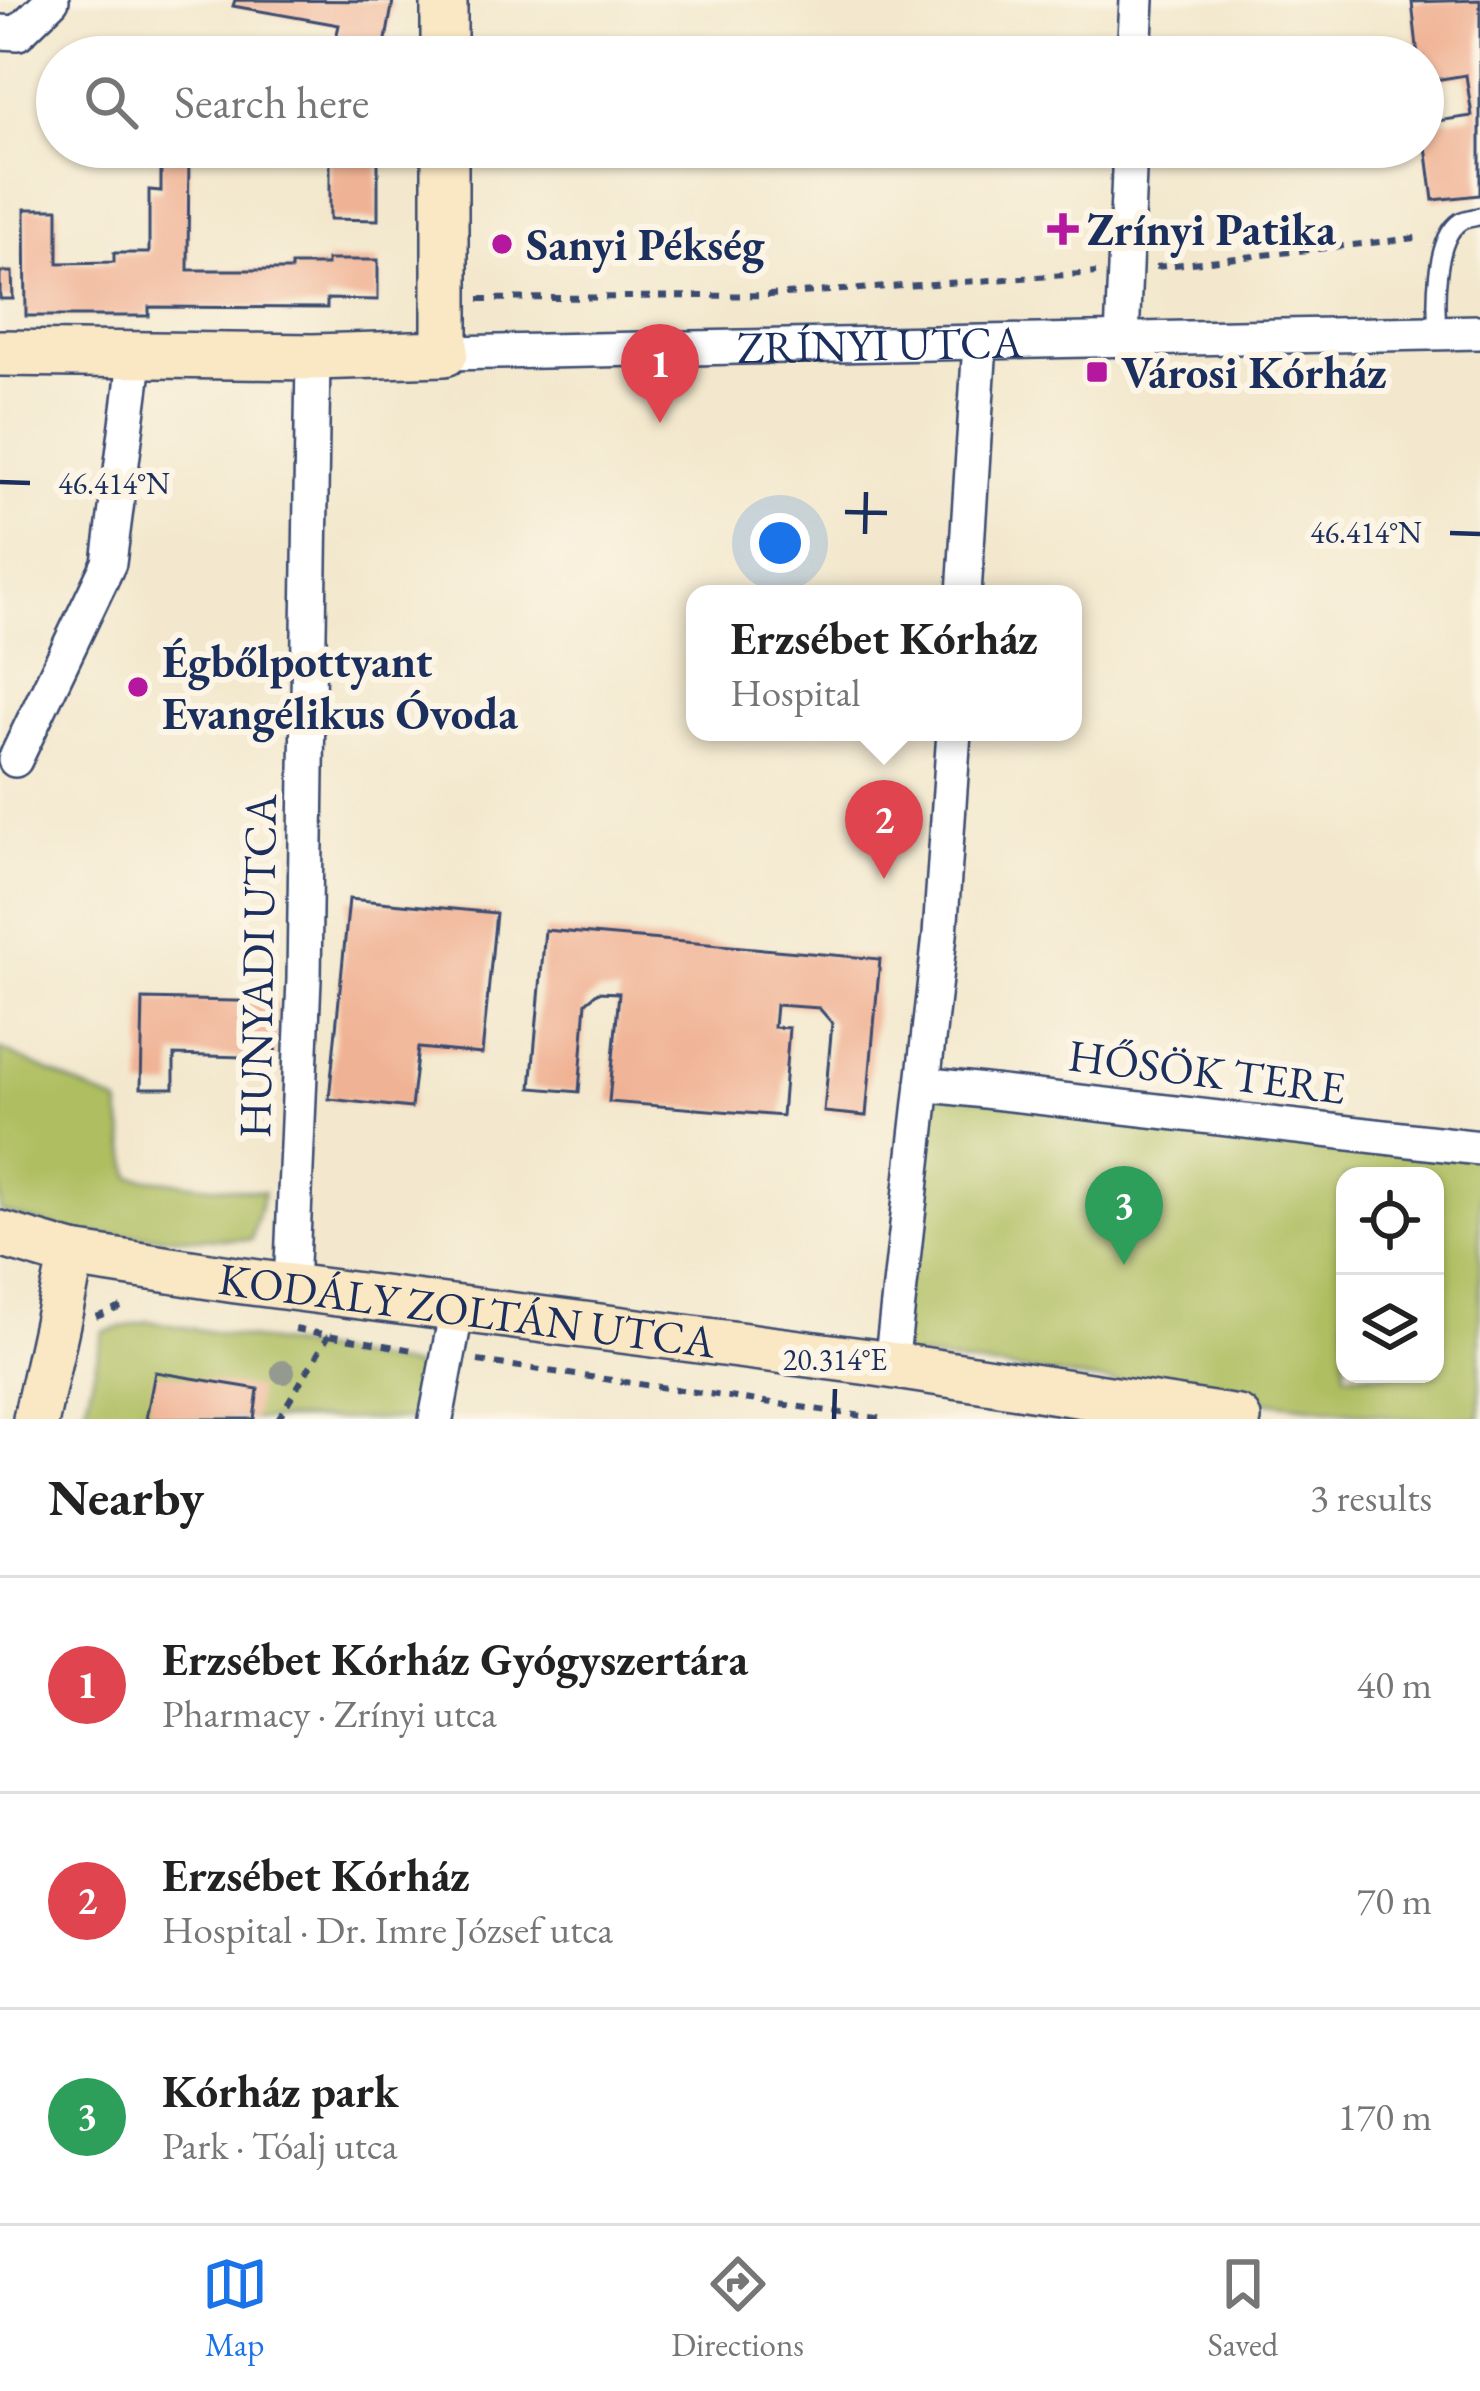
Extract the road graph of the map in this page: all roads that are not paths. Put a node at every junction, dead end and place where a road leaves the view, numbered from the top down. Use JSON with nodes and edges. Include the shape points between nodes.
{"nodes":[{"id":1,"x":52,"y":0,"type":"edge"},
{"id":2,"x":444,"y":0,"type":"edge"},
{"id":3,"x":1137,"y":0,"type":"edge"},
{"id":4,"x":0,"y":32,"type":"edge"},
{"id":5,"x":444,"y":36,"type":"edge"},
{"id":6,"x":1135,"y":36,"type":"edge"},
{"id":7,"x":445,"y":168,"type":"edge"},
{"id":8,"x":1129,"y":168,"type":"edge"},
{"id":9,"x":1480,"y":217,"type":"edge"},
{"id":10,"x":1438,"y":332,"type":"junction"},
{"id":11,"x":1480,"y":332,"type":"edge"},
{"id":12,"x":1122,"y":340,"type":"junction"},
{"id":13,"x":980,"y":343,"type":"junction"},
{"id":14,"x":0,"y":353,"type":"edge"},
{"id":15,"x":446,"y":353,"type":"junction"},
{"id":16,"x":136,"y":354,"type":"junction"},
{"id":17,"x":314,"y":357,"type":"junction"},
{"id":18,"x":965,"y":585,"type":"edge"},
{"id":19,"x":953,"y":741,"type":"edge"},
{"id":20,"x":16,"y":760,"type":"dead end"},
{"id":21,"x":923,"y":1084,"type":"junction"},
{"id":22,"x":1480,"y":1148,"type":"edge"},
{"id":23,"x":0,"y":1234,"type":"edge"},
{"id":24,"x":72,"y":1255,"type":"junction"},
{"id":25,"x":292,"y":1288,"type":"junction"},
{"id":26,"x":457,"y":1309,"type":"junction"},
{"id":27,"x":891,"y":1365,"type":"junction"},
{"id":28,"x":1076,"y":1407,"type":"edge"},
{"id":29,"x":36,"y":1419,"type":"edge"},
{"id":30,"x":436,"y":1419,"type":"edge"},
{"id":31,"x":1238,"y":1419,"type":"edge"}],
"edges":[{"from":1,"to":4,"type":"street","via":[[18,33]]},
{"from":2,"to":5,"type":"street"},
{"from":3,"to":6,"type":"street"},
{"from":7,"to":15,"type":"street"},
{"from":8,"to":12,"type":"street"},
{"from":9,"to":10,"type":"lane","via":[[1450,234],[1438,270]]},
{"from":10,"to":11,"type":"street","name":"ZRÍNYI UTCA"},
{"from":10,"to":12,"type":"street","name":"ZRÍNYI UTCA"},
{"from":12,"to":13,"type":"street","name":"ZRÍNYI UTCA"},
{"from":13,"to":15,"type":"street","name":"ZRÍNYI UTCA"},
{"from":13,"to":18,"type":"street"},
{"from":14,"to":16,"type":"street","name":"ZRÍNYI UTCA"},
{"from":15,"to":17,"type":"street","name":"ZRÍNYI UTCA"},
{"from":16,"to":17,"type":"street","name":"ZRÍNYI UTCA"},
{"from":16,"to":20,"type":"street","via":[[109,563]]},
{"from":17,"to":25,"type":"street","name":"HUNYADI UTCA"},
{"from":19,"to":21,"type":"street"},
{"from":21,"to":22,"type":"street","name":"HŐSÖK TERE"},
{"from":21,"to":27,"type":"street"},
{"from":23,"to":24,"type":"street","name":"KODÁLY ZOLTÁN UTCA"},
{"from":24,"to":25,"type":"street","name":"KODÁLY ZOLTÁN UTCA"},
{"from":24,"to":29,"type":"street"},
{"from":25,"to":26,"type":"street","name":"KODÁLY ZOLTÁN UTCA"},
{"from":26,"to":27,"type":"street","name":"KODÁLY ZOLTÁN UTCA"},
{"from":26,"to":30,"type":"street"},
{"from":27,"to":28,"type":"street","name":"KODÁLY ZOLTÁN UTCA"},
{"from":28,"to":31,"type":"street","name":"KODÁLY ZOLTÁN UTCA"}]}
